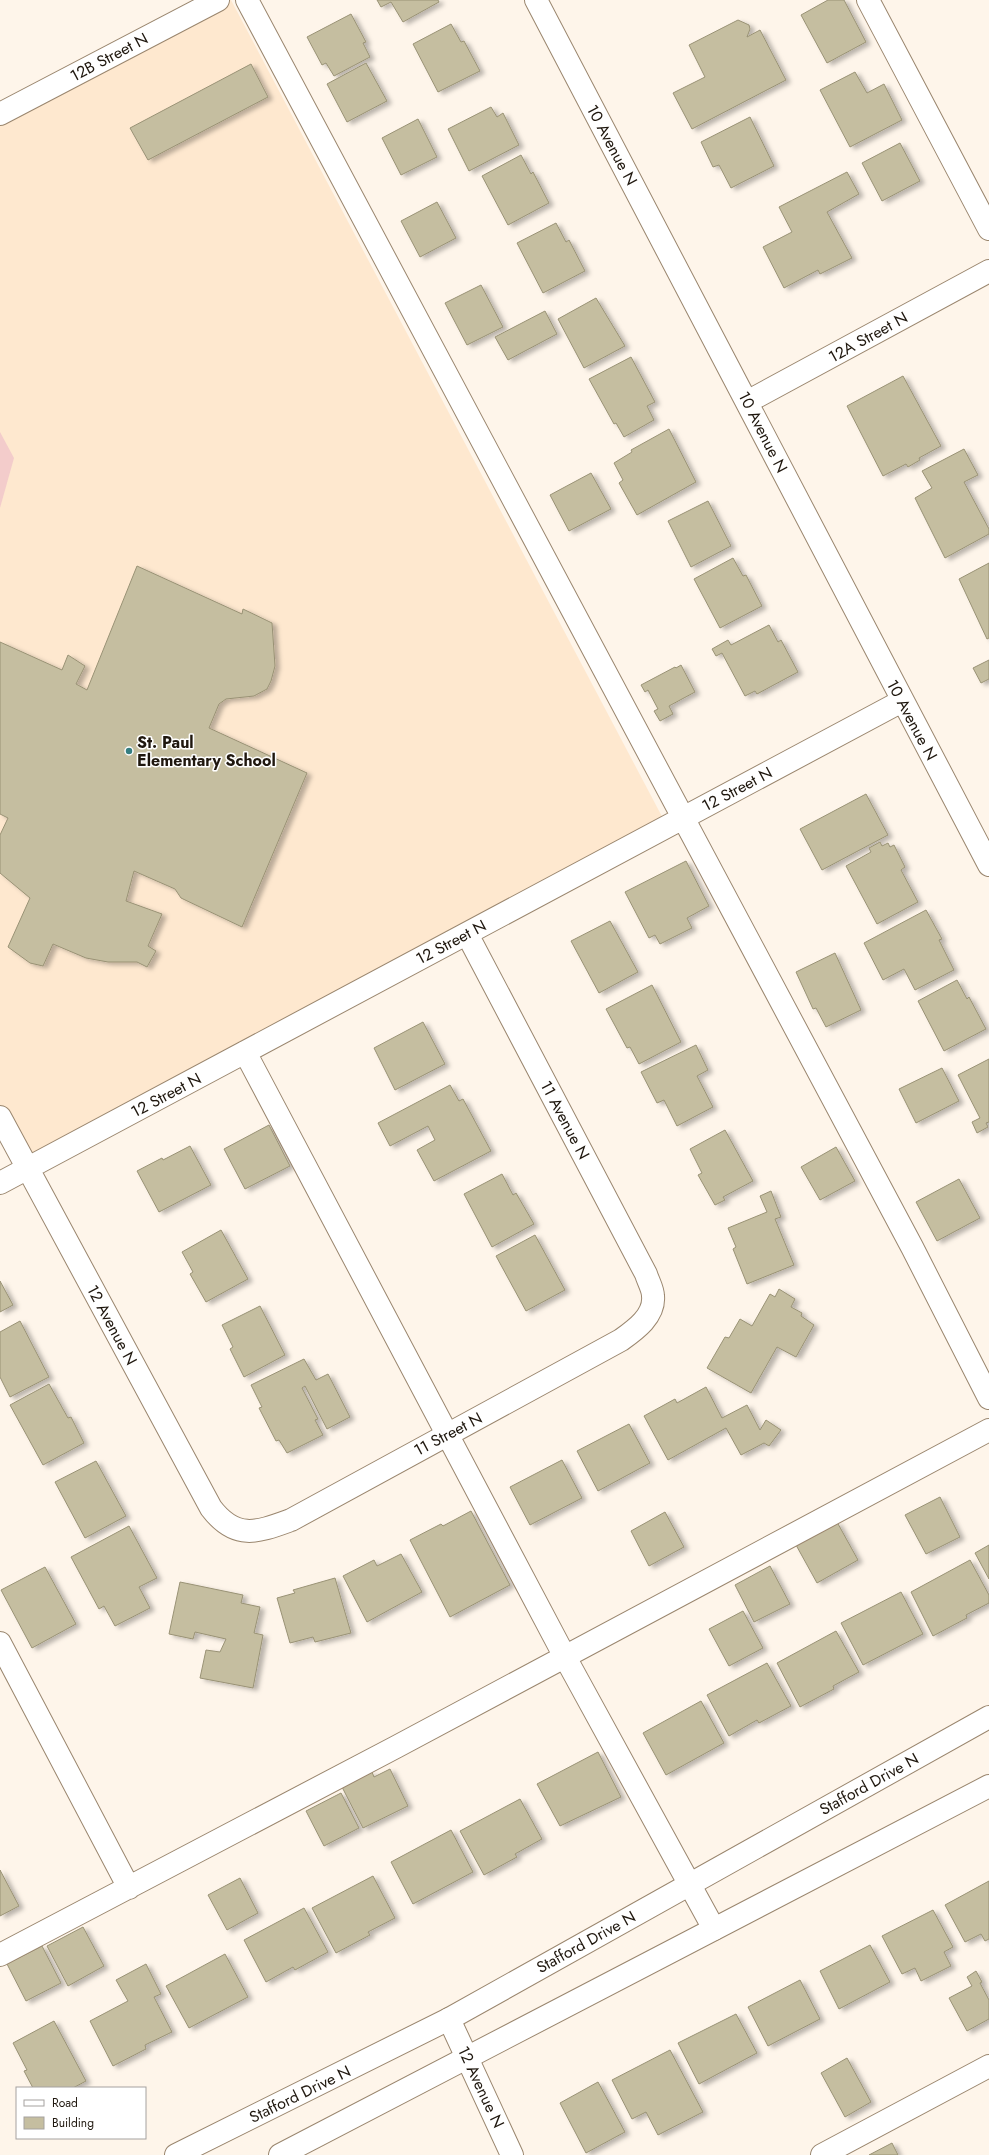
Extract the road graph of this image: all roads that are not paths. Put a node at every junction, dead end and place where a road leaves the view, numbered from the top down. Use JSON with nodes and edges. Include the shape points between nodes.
{"nodes":[{"id":1,"x":218,"y":0,"type":"edge"},
{"id":2,"x":247,"y":0,"type":"edge"},
{"id":3,"x":536,"y":0,"type":"edge"},
{"id":4,"x":868,"y":0,"type":"edge"},
{"id":5,"x":0,"y":114,"type":"edge"},
{"id":6,"x":989,"y":229,"type":"edge"},
{"id":7,"x":989,"y":271,"type":"edge"},
{"id":8,"x":747,"y":402,"type":"junction"},
{"id":9,"x":902,"y":701,"type":"junction"},
{"id":10,"x":682,"y":818,"type":"junction"},
{"id":11,"x":989,"y":865,"type":"edge"},
{"id":12,"x":467,"y":934,"type":"junction"},
{"id":13,"x":245,"y":1052,"type":"junction"},
{"id":14,"x":0,"y":1117,"type":"edge"},
{"id":15,"x":28,"y":1169,"type":"junction"},
{"id":16,"x":0,"y":1183,"type":"edge"},
{"id":17,"x":651,"y":1308,"type":"joint"},
{"id":18,"x":989,"y":1398,"type":"edge"},
{"id":19,"x":989,"y":1430,"type":"edge"},
{"id":20,"x":449,"y":1434,"type":"junction"},
{"id":21,"x":231,"y":1526,"type":"joint"},
{"id":22,"x":0,"y":1643,"type":"edge"},
{"id":23,"x":565,"y":1657,"type":"junction"},
{"id":24,"x":989,"y":1717,"type":"edge"},
{"id":25,"x":989,"y":1786,"type":"edge"},
{"id":26,"x":691,"y":1883,"type":"junction"},
{"id":27,"x":129,"y":1888,"type":"junction"},
{"id":28,"x":714,"y":1929,"type":"junction"},
{"id":29,"x":0,"y":1955,"type":"edge"},
{"id":30,"x":449,"y":2019,"type":"junction"},
{"id":31,"x":467,"y":2058,"type":"junction"},
{"id":32,"x":989,"y":2066,"type":"edge"},
{"id":33,"x":176,"y":2155,"type":"edge"},
{"id":34,"x":280,"y":2155,"type":"edge"},
{"id":35,"x":512,"y":2155,"type":"edge"},
{"id":36,"x":822,"y":2155,"type":"edge"}],
"edges":[{"from":1,"to":5,"type":"street","name":"12B Street N"},
{"from":2,"to":10,"type":"street"},
{"from":3,"to":8,"type":"street","name":"10 Avenue N"},
{"from":4,"to":6,"type":"street"},
{"from":7,"to":8,"type":"street","name":"12A Street N"},
{"from":8,"to":9,"type":"street","name":"10 Avenue N"},
{"from":9,"to":10,"type":"street","name":"12 Street N"},
{"from":9,"to":11,"type":"street","name":"10 Avenue N"},
{"from":10,"to":12,"type":"street","name":"12 Street N"},
{"from":10,"to":18,"type":"street","via":[[908,1240]]},
{"from":12,"to":13,"type":"street","name":"12 Street N"},
{"from":12,"to":17,"type":"street","name":"11 Avenue N","via":[[646,1274],[654,1296]]},
{"from":13,"to":15,"type":"street","name":"12 Street N"},
{"from":13,"to":20,"type":"street"},
{"from":14,"to":15,"type":"street","name":"12 Avenue N"},
{"from":15,"to":16,"type":"street","name":"12 Street N"},
{"from":15,"to":21,"type":"street","name":"12 Avenue N","via":[[211,1508],[219,1519]]},
{"from":17,"to":20,"type":"street","name":"11 Street N","via":[[645,1320],[621,1340]]},
{"from":19,"to":23,"type":"street"},
{"from":20,"to":21,"type":"street","name":"11 Street N","via":[[291,1520],[261,1531],[246,1531]]},
{"from":20,"to":23,"type":"street"},
{"from":22,"to":27,"type":"street"},
{"from":23,"to":26,"type":"street"},
{"from":23,"to":27,"type":"street"},
{"from":24,"to":26,"type":"street","name":"Stafford Drive N"},
{"from":25,"to":28,"type":"street"},
{"from":26,"to":28,"type":"street"},
{"from":26,"to":30,"type":"street","name":"Stafford Drive N"},
{"from":27,"to":29,"type":"street"},
{"from":28,"to":31,"type":"street"},
{"from":30,"to":31,"type":"street","name":"12 Avenue N"},
{"from":30,"to":33,"type":"street","name":"Stafford Drive N"},
{"from":31,"to":34,"type":"street"},
{"from":31,"to":35,"type":"street","name":"12 Avenue N"},
{"from":32,"to":36,"type":"street"}]}
